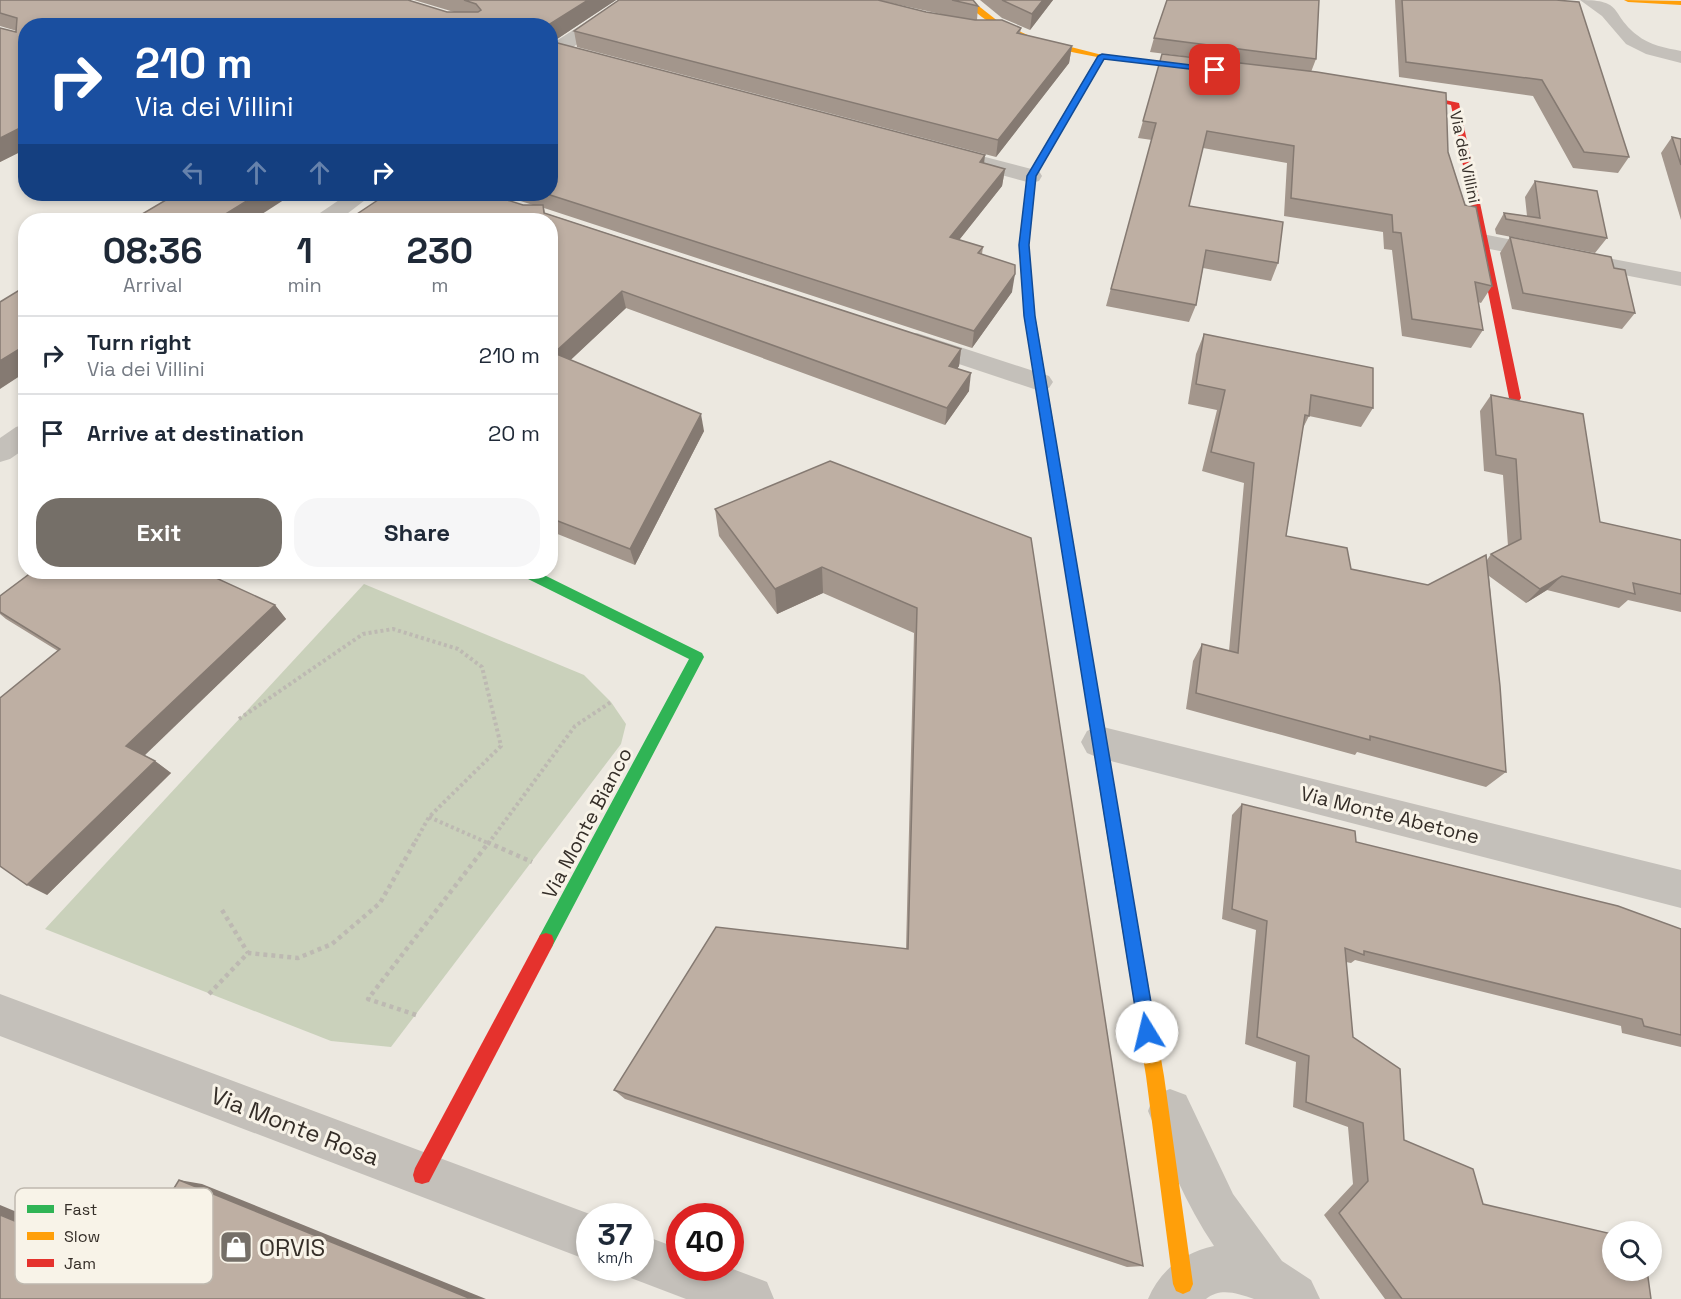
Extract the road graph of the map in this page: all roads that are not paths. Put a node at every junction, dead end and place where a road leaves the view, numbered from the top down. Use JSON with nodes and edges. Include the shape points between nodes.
{"nodes":[{"id":1,"x":632,"y":0,"type":"edge"},
{"id":2,"x":967,"y":0,"type":"edge"},
{"id":3,"x":1589,"y":0,"type":"edge"},
{"id":4,"x":1628,"y":0,"type":"edge"},
{"id":5,"x":1681,"y":3,"type":"edge"},
{"id":6,"x":1618,"y":8,"type":"edge"},
{"id":7,"x":970,"y":28,"type":"edge"},
{"id":8,"x":1005,"y":29,"type":"junction"},
{"id":9,"x":558,"y":46,"type":"edge"},
{"id":10,"x":558,"y":50,"type":"edge"},
{"id":11,"x":579,"y":56,"type":"edge"},
{"id":12,"x":1102,"y":56,"type":"junction"},
{"id":13,"x":1681,"y":57,"type":"edge"},
{"id":14,"x":1219,"y":70,"type":"edge"},
{"id":15,"x":1383,"y":90,"type":"edge"},
{"id":16,"x":927,"y":148,"type":"edge"},
{"id":17,"x":1031,"y":176,"type":"junction"},
{"id":18,"x":352,"y":201,"type":"edge"},
{"id":19,"x":335,"y":213,"type":"edge"},
{"id":20,"x":1482,"y":241,"type":"junction"},
{"id":21,"x":1681,"y":279,"type":"edge"},
{"id":22,"x":892,"y":333,"type":"edge"},
{"id":23,"x":1040,"y":382,"type":"junction"},
{"id":24,"x":1515,"y":398,"type":"edge"},
{"id":25,"x":18,"y":440,"type":"edge"},
{"id":26,"x":0,"y":452,"type":"edge"},
{"id":27,"x":541,"y":579,"type":"edge"},
{"id":28,"x":1099,"y":742,"type":"junction"},
{"id":29,"x":1681,"y":889,"type":"edge"},
{"id":30,"x":0,"y":1015,"type":"edge"},
{"id":31,"x":1155,"y":1076,"type":"junction"},
{"id":32,"x":422,"y":1175,"type":"junction"},
{"id":33,"x":576,"y":1233,"type":"edge"},
{"id":34,"x":654,"y":1263,"type":"edge"},
{"id":35,"x":1280,"y":1288,"type":"edge"},
{"id":36,"x":1178,"y":1292,"type":"edge"},
{"id":37,"x":750,"y":1299,"type":"edge"}],
"edges":[{"from":1,"to":9,"type":"street"},
{"from":2,"to":8,"type":"street"},
{"from":3,"to":6,"type":"street"},
{"from":4,"to":5,"type":"street"},
{"from":6,"to":13,"type":"street","via":[[1633,40]]},
{"from":7,"to":8,"type":"street"},
{"from":8,"to":12,"type":"street","via":[[1048,45]]},
{"from":10,"to":11,"type":"street"},
{"from":12,"to":14,"type":"street"},
{"from":12,"to":17,"type":"street"},
{"from":15,"to":20,"type":"street","name":"Via dei Villini","via":[[1455,103]]},
{"from":16,"to":17,"type":"street"},
{"from":17,"to":23,"type":"street","via":[[1024,245],[1029,316]]},
{"from":18,"to":19,"type":"street"},
{"from":20,"to":21,"type":"street"},
{"from":20,"to":24,"type":"street","name":"Via dei Villini"},
{"from":22,"to":23,"type":"street"},
{"from":23,"to":28,"type":"street"},
{"from":25,"to":26,"type":"street"},
{"from":27,"to":32,"type":"street","name":"Via Monte Bianco","via":[[697,657]]},
{"from":28,"to":29,"type":"street","name":"Via Monte Abetone"},
{"from":28,"to":31,"type":"street"},
{"from":30,"to":32,"type":"street","name":"Via Monte Rosa"},
{"from":31,"to":35,"type":"street","via":[[1217,1210]]},
{"from":31,"to":36,"type":"street"},
{"from":32,"to":33,"type":"street","name":"Via Monte Rosa"},
{"from":34,"to":37,"type":"street"},
{"from":35,"to":36,"type":"street","via":[[1234,1268],[1207,1270]]}]}
